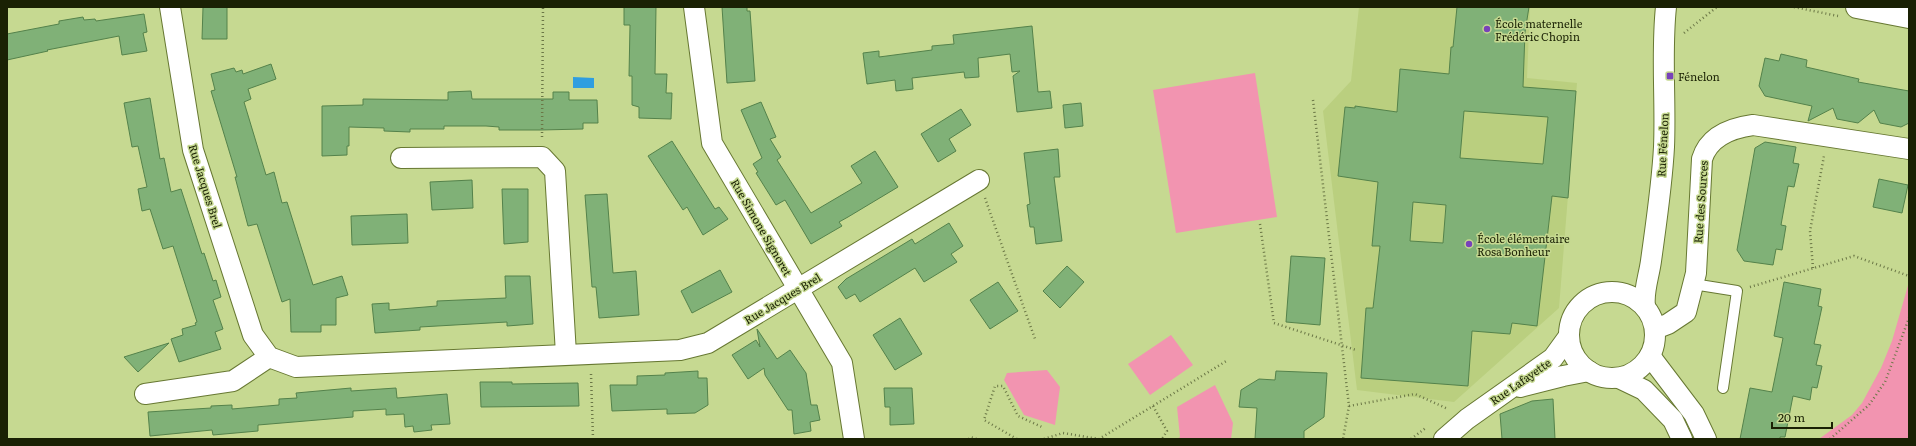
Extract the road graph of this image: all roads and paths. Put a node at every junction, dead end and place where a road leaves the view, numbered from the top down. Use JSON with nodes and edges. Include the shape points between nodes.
{"nodes":[{"id":1,"x":170,"y":7,"type":"edge"},
{"id":2,"x":543,"y":7,"type":"edge"},
{"id":3,"x":694,"y":7,"type":"edge"},
{"id":4,"x":1652,"y":7,"type":"edge"},
{"id":5,"x":1666,"y":7,"type":"edge"},
{"id":6,"x":1857,"y":7,"type":"edge"},
{"id":7,"x":1909,"y":17,"type":"edge"},
{"id":8,"x":1664,"y":29,"type":"junction"},
{"id":9,"x":1313,"y":100,"type":"dead end"},
{"id":10,"x":1827,"y":137,"type":"junction"},
{"id":11,"x":1909,"y":149,"type":"edge"},
{"id":12,"x":542,"y":157,"type":"junction"},
{"id":13,"x":400,"y":158,"type":"dead end"},
{"id":14,"x":979,"y":180,"type":"joint"},
{"id":15,"x":1260,"y":224,"type":"dead end"},
{"id":16,"x":1651,"y":260,"type":"junction"},
{"id":17,"x":1813,"y":268,"type":"junction"},
{"id":18,"x":1909,"y":276,"type":"edge"},
{"id":19,"x":1694,"y":284,"type":"junction"},
{"id":20,"x":798,"y":289,"type":"junction"},
{"id":21,"x":1737,"y":291,"type":"junction"},
{"id":22,"x":1625,"y":293,"type":"junction"},
{"id":23,"x":1645,"y":306,"type":"junction"},
{"id":24,"x":1909,"y":318,"type":"edge"},
{"id":25,"x":1655,"y":329,"type":"junction"},
{"id":26,"x":1569,"y":336,"type":"junction"},
{"id":27,"x":1034,"y":339,"type":"dead end"},
{"id":28,"x":1341,"y":344,"type":"junction"},
{"id":29,"x":1356,"y":350,"type":"dead end"},
{"id":30,"x":590,"y":353,"type":"junction"},
{"id":31,"x":566,"y":354,"type":"junction"},
{"id":32,"x":1650,"y":356,"type":"junction"},
{"id":33,"x":268,"y":357,"type":"junction"},
{"id":34,"x":1228,"y":360,"type":"dead end"},
{"id":35,"x":1589,"y":371,"type":"junction"},
{"id":36,"x":1619,"y":378,"type":"junction"},
{"id":37,"x":1723,"y":388,"type":"dead end"},
{"id":38,"x":145,"y":394,"type":"dead end"},
{"id":39,"x":1153,"y":406,"type":"junction"},
{"id":40,"x":1349,"y":406,"type":"junction"},
{"id":41,"x":1485,"y":406,"type":"junction"},
{"id":42,"x":1449,"y":409,"type":"dead end"},
{"id":43,"x":1042,"y":427,"type":"dead end"},
{"id":44,"x":594,"y":439,"type":"edge"},
{"id":45,"x":854,"y":439,"type":"edge"},
{"id":46,"x":969,"y":439,"type":"edge"},
{"id":47,"x":977,"y":439,"type":"edge"},
{"id":48,"x":1017,"y":439,"type":"edge"},
{"id":49,"x":1044,"y":439,"type":"edge"},
{"id":50,"x":1162,"y":439,"type":"edge"},
{"id":51,"x":1343,"y":439,"type":"edge"},
{"id":52,"x":1444,"y":439,"type":"edge"},
{"id":53,"x":1682,"y":439,"type":"edge"},
{"id":54,"x":1706,"y":439,"type":"edge"},
{"id":55,"x":1830,"y":439,"type":"edge"}],
"edges":[{"from":1,"to":33,"type":"street","name":"Rue Jacques Brel","via":[[193,150],[253,335]]},
{"from":2,"to":12,"type":"path"},
{"from":3,"to":20,"type":"street","name":"Rue Simone Signoret","via":[[712,143]]},
{"from":4,"to":8,"type":"street","name":"Rue Fénelon"},
{"from":5,"to":8,"type":"street","name":"Rue Fénelon"},
{"from":6,"to":7,"type":"street"},
{"from":8,"to":16,"type":"street","name":"Rue Fénelon","via":[[1664,147]]},
{"from":9,"to":28,"type":"path"},
{"from":10,"to":11,"type":"street","name":"Rue des Sources"},
{"from":10,"to":17,"type":"path","via":[[1810,231]]},
{"from":10,"to":19,"type":"street","name":"Rue des Sources","via":[[1753,125],[1736,127],[1721,134],[1704,152]]},
{"from":12,"to":13,"type":"street"},
{"from":12,"to":31,"type":"street","via":[[555,171]]},
{"from":14,"to":20,"type":"street","name":"Rue Jacques Brel"},
{"from":14,"to":27,"type":"path"},
{"from":15,"to":28,"type":"path","via":[[1274,323]]},
{"from":16,"to":22,"type":"street"},
{"from":16,"to":23,"type":"street","name":"Rue Fénelon","via":[[1644,297]]},
{"from":17,"to":18,"type":"path","via":[[1854,256]]},
{"from":17,"to":21,"type":"path"},
{"from":19,"to":21,"type":"lane"},
{"from":19,"to":25,"type":"street","name":"Rue des Sources","via":[[1686,312]]},
{"from":20,"to":30,"type":"street","name":"Rue Jacques Brel","via":[[708,343],[680,350]]},
{"from":20,"to":45,"type":"street","name":"Rue Simone Signoret","via":[[842,363]]},
{"from":21,"to":37,"type":"lane"},
{"from":22,"to":23,"type":"street"},
{"from":22,"to":26,"type":"street","via":[[1610,291],[1597,294],[1584,302],[1576,311]]},
{"from":23,"to":25,"type":"street","via":[[1652,317]]},
{"from":24,"to":55,"type":"path","via":[[1885,382],[1869,406]]},
{"from":25,"to":32,"type":"street","via":[[1655,343]]},
{"from":26,"to":35,"type":"street","via":[[1578,362]]},
{"from":26,"to":41,"type":"street","name":"Rue Lafayette","via":[[1553,358]]},
{"from":28,"to":29,"type":"path"},
{"from":28,"to":40,"type":"path"},
{"from":30,"to":31,"type":"street","name":"Rue Jacques Brel"},
{"from":30,"to":44,"type":"path"},
{"from":31,"to":33,"type":"street","name":"Rue Jacques Brel","via":[[296,367]]},
{"from":32,"to":36,"type":"street","via":[[1637,370]]},
{"from":32,"to":54,"type":"street","via":[[1694,414]]},
{"from":33,"to":38,"type":"street","via":[[233,381]]},
{"from":34,"to":39,"type":"path"},
{"from":35,"to":36,"type":"street","via":[[1608,378]]},
{"from":35,"to":41,"type":"street","name":"Rue Lafayette","via":[[1521,386]]},
{"from":36,"to":53,"type":"street","via":[[1644,390],[1673,420]]},
{"from":39,"to":49,"type":"path","via":[[1099,439],[1063,433]]},
{"from":39,"to":50,"type":"path","via":[[1168,431]]},
{"from":40,"to":42,"type":"path","via":[[1415,394]]},
{"from":40,"to":51,"type":"path"},
{"from":41,"to":52,"type":"street","name":"Rue Lafayette"},
{"from":43,"to":48,"type":"path","via":[[1018,416],[1003,386],[995,386],[984,420]]},
{"from":46,"to":47,"type":"path"}]}
